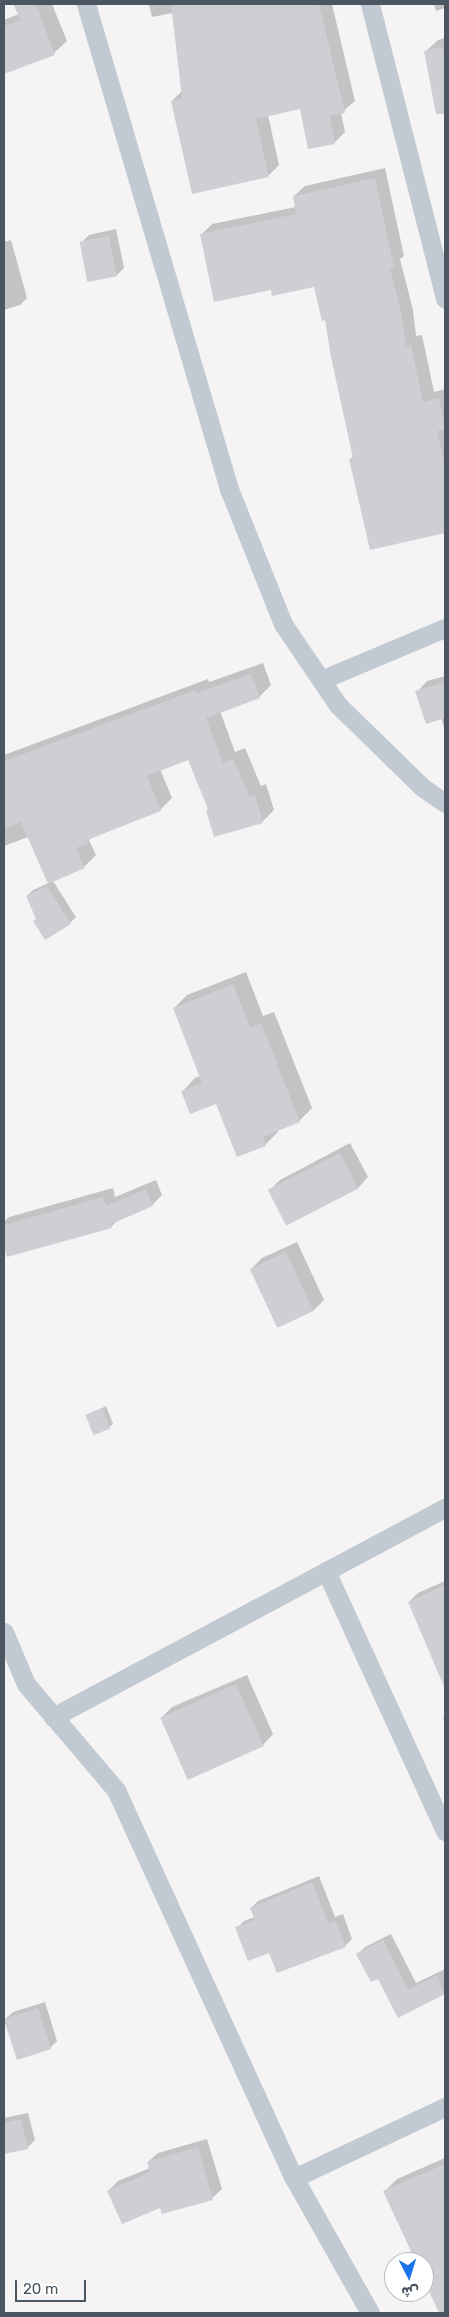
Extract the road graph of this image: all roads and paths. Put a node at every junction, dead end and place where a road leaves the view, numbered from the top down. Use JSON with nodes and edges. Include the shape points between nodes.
{"nodes":[{"id":1,"x":86,"y":4,"type":"edge"},
{"id":2,"x":370,"y":4,"type":"edge"},
{"id":3,"x":445,"y":299,"type":"edge"},
{"id":4,"x":445,"y":628,"type":"edge"},
{"id":5,"x":321,"y":680,"type":"junction"},
{"id":6,"x":445,"y":803,"type":"edge"},
{"id":7,"x":445,"y":1508,"type":"edge"},
{"id":8,"x":326,"y":1571,"type":"junction"},
{"id":9,"x":4,"y":1632,"type":"edge"},
{"id":10,"x":54,"y":1717,"type":"junction"},
{"id":11,"x":445,"y":1831,"type":"edge"},
{"id":12,"x":445,"y":2107,"type":"edge"},
{"id":13,"x":294,"y":2178,"type":"junction"},
{"id":14,"x":370,"y":2313,"type":"edge"}],
"edges":[{"from":1,"to":5,"type":"street","via":[[229,489],[283,624]]},
{"from":2,"to":3,"type":"street"},
{"from":4,"to":5,"type":"street"},
{"from":5,"to":6,"type":"street","via":[[338,705],[422,787]]},
{"from":7,"to":8,"type":"street"},
{"from":8,"to":10,"type":"street"},
{"from":8,"to":11,"type":"street"},
{"from":9,"to":10,"type":"street","via":[[26,1684]]},
{"from":10,"to":13,"type":"street","via":[[116,1790]]},
{"from":12,"to":13,"type":"street"},
{"from":13,"to":14,"type":"street"}]}
